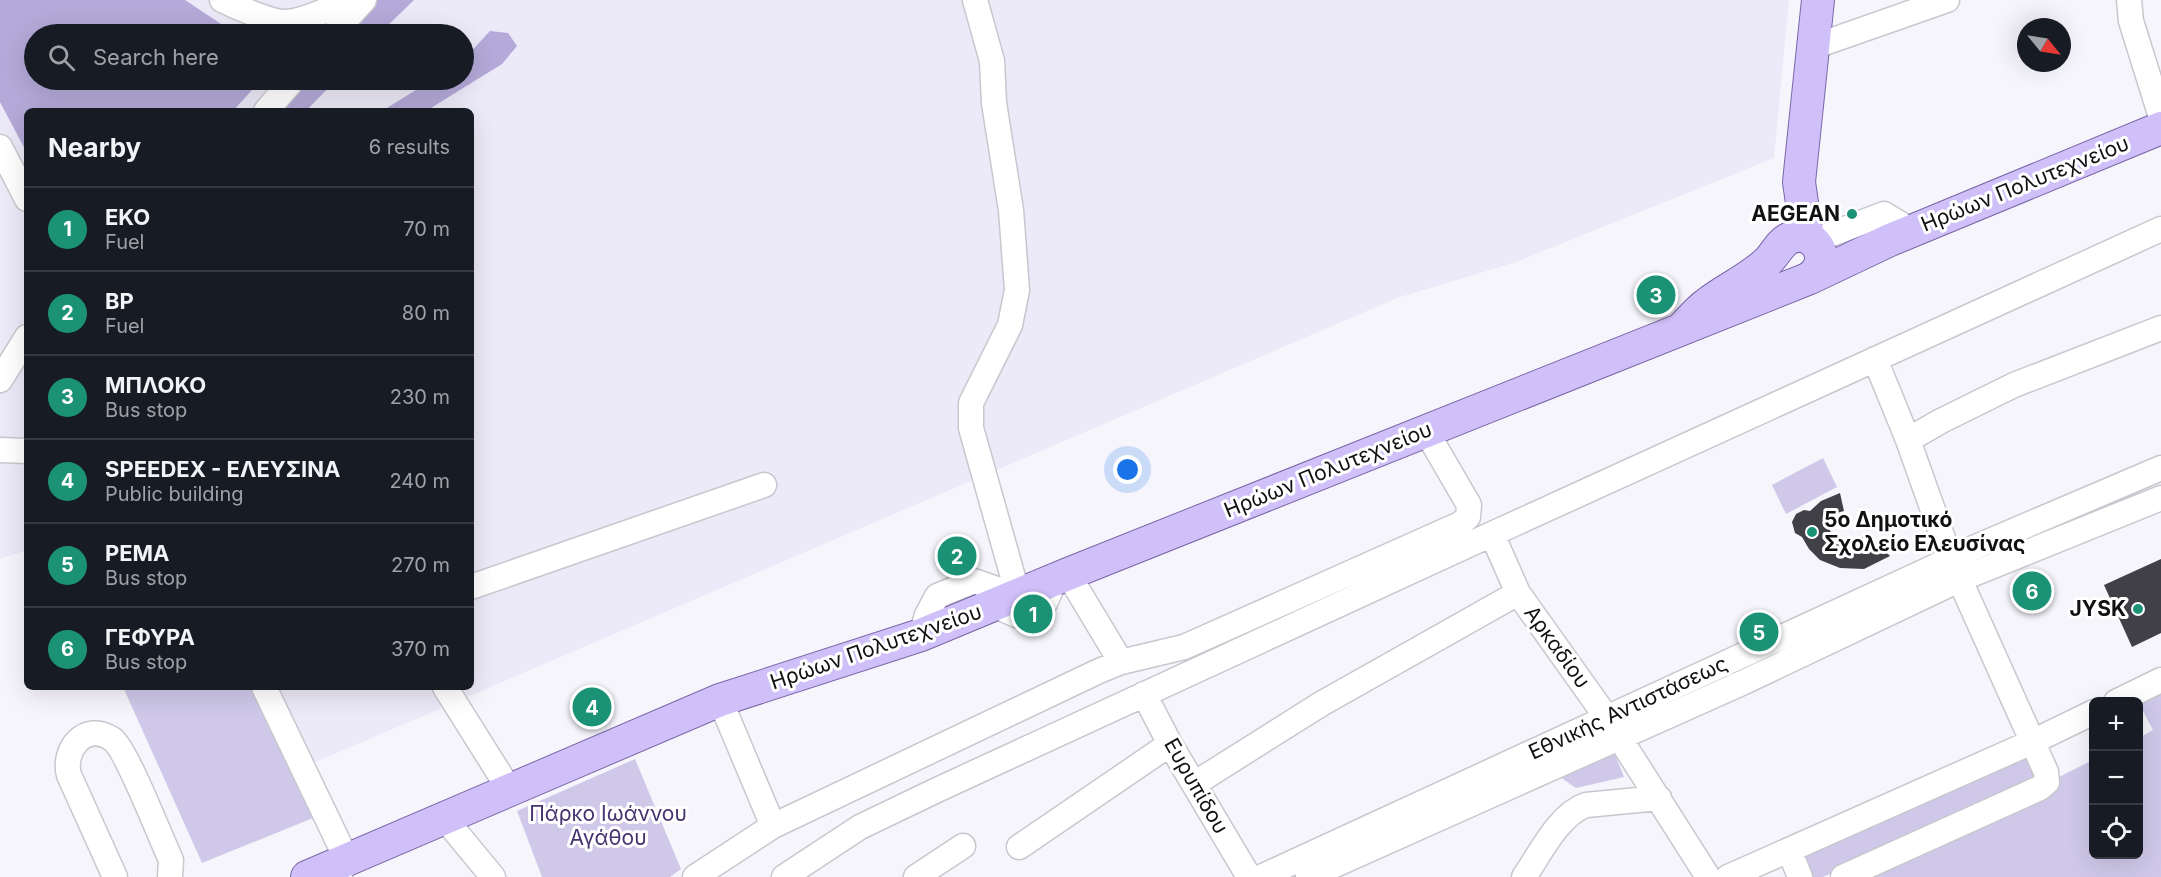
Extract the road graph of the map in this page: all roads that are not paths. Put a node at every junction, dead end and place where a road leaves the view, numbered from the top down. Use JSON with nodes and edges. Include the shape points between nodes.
{"nodes":[{"id":1,"x":222,"y":0,"type":"edge"},
{"id":2,"x":349,"y":0,"type":"edge"},
{"id":3,"x":364,"y":0,"type":"edge"},
{"id":4,"x":975,"y":0,"type":"edge"},
{"id":5,"x":1818,"y":0,"type":"edge"},
{"id":6,"x":1947,"y":0,"type":"edge"},
{"id":7,"x":2129,"y":0,"type":"edge"},
{"id":8,"x":342,"y":24,"type":"edge"},
{"id":9,"x":1813,"y":47,"type":"junction"},
{"id":10,"x":285,"y":90,"type":"edge"},
{"id":11,"x":269,"y":108,"type":"edge"},
{"id":12,"x":2161,"y":117,"type":"edge"},
{"id":13,"x":2161,"y":128,"type":"edge"},
{"id":14,"x":0,"y":147,"type":"edge"},
{"id":15,"x":24,"y":193,"type":"edge"},
{"id":16,"x":2161,"y":229,"type":"edge"},
{"id":17,"x":1901,"y":235,"type":"junction"},
{"id":18,"x":1800,"y":245,"type":"junction"},
{"id":19,"x":1805,"y":280,"type":"junction"},
{"id":20,"x":2161,"y":328,"type":"edge"},
{"id":21,"x":1681,"y":329,"type":"junction"},
{"id":22,"x":24,"y":342,"type":"edge"},
{"id":23,"x":1875,"y":359,"type":"junction"},
{"id":24,"x":0,"y":380,"type":"edge"},
{"id":25,"x":1426,"y":431,"type":"junction"},
{"id":26,"x":1908,"y":440,"type":"junction"},
{"id":27,"x":0,"y":450,"type":"edge"},
{"id":28,"x":24,"y":451,"type":"edge"},
{"id":29,"x":2161,"y":468,"type":"edge"},
{"id":30,"x":764,"y":485,"type":"dead end"},
{"id":31,"x":2161,"y":498,"type":"edge"},
{"id":32,"x":1492,"y":534,"type":"junction"},
{"id":33,"x":1950,"y":558,"type":"junction"},
{"id":34,"x":1961,"y":579,"type":"junction"},
{"id":35,"x":474,"y":586,"type":"edge"},
{"id":36,"x":1518,"y":593,"type":"junction"},
{"id":37,"x":1029,"y":596,"type":"junction"},
{"id":38,"x":1121,"y":662,"type":"junction"},
{"id":39,"x":2161,"y":680,"type":"edge"},
{"id":40,"x":265,"y":690,"type":"edge"},
{"id":41,"x":448,"y":690,"type":"edge"},
{"id":42,"x":1144,"y":694,"type":"junction"},
{"id":43,"x":2126,"y":697,"type":"edge"},
{"id":44,"x":720,"y":700,"type":"junction"},
{"id":45,"x":2089,"y":714,"type":"edge"},
{"id":46,"x":1614,"y":727,"type":"junction"},
{"id":47,"x":2032,"y":742,"type":"junction"},
{"id":48,"x":1170,"y":744,"type":"junction"},
{"id":49,"x":1194,"y":784,"type":"junction"},
{"id":50,"x":509,"y":789,"type":"junction"},
{"id":51,"x":1659,"y":798,"type":"junction"},
{"id":52,"x":445,"y":819,"type":"junction"},
{"id":53,"x":773,"y":826,"type":"junction"},
{"id":54,"x":963,"y":846,"type":"dead end"},
{"id":55,"x":1019,"y":848,"type":"dead end"},
{"id":56,"x":1789,"y":850,"type":"junction"},
{"id":57,"x":342,"y":868,"type":"edge"},
{"id":58,"x":789,"y":876,"type":"edge"},
{"id":59,"x":115,"y":877,"type":"edge"},
{"id":60,"x":170,"y":877,"type":"edge"},
{"id":61,"x":307,"y":877,"type":"edge"},
{"id":62,"x":493,"y":877,"type":"edge"},
{"id":63,"x":695,"y":877,"type":"edge"},
{"id":64,"x":916,"y":877,"type":"edge"},
{"id":65,"x":1249,"y":877,"type":"edge"},
{"id":66,"x":1261,"y":877,"type":"edge"},
{"id":67,"x":1308,"y":877,"type":"edge"},
{"id":68,"x":1524,"y":877,"type":"edge"},
{"id":69,"x":1708,"y":877,"type":"edge"},
{"id":70,"x":1728,"y":877,"type":"edge"},
{"id":71,"x":1800,"y":877,"type":"edge"},
{"id":72,"x":1843,"y":877,"type":"edge"}],
"edges":[{"from":1,"to":2,"type":"street","via":[[285,22]]},
{"from":3,"to":8,"type":"street"},
{"from":4,"to":37,"type":"street","via":[[992,61],[1017,290],[1010,325],[971,403],[970,428]]},
{"from":5,"to":9,"type":"main road"},
{"from":6,"to":9,"type":"street"},
{"from":7,"to":12,"type":"street","via":[[2131,21]]},
{"from":9,"to":18,"type":"main road","via":[[1799,182],[1790,202]]},
{"from":10,"to":11,"type":"street"},
{"from":13,"to":17,"type":"main road","name":"Ηρώων Πολυτεχνείου"},
{"from":14,"to":15,"type":"street"},
{"from":16,"to":23,"type":"street"},
{"from":17,"to":18,"type":"main road","name":"Ηρώων Πολυτεχνείου"},
{"from":17,"to":19,"type":"main road","name":"Ηρώων Πολυτεχνείου"},
{"from":18,"to":19,"type":"main road","via":[[1822,256],[1816,273]]},
{"from":18,"to":19,"type":"main road","via":[[1776,260],[1784,276]]},
{"from":18,"to":21,"type":"main road","name":"Ηρώων Πολυτεχνείου","via":[[1705,305]]},
{"from":19,"to":21,"type":"main road","name":"Ηρώων Πολυτεχνείου"},
{"from":20,"to":26,"type":"street","via":[[2014,385]]},
{"from":21,"to":25,"type":"main road","name":"Ηρώων Πολυτεχνείου"},
{"from":22,"to":24,"type":"street"},
{"from":23,"to":26,"type":"street"},
{"from":23,"to":32,"type":"street"},
{"from":25,"to":37,"type":"main road","name":"Ηρώων Πολυτεχνείου"},
{"from":25,"to":38,"type":"street","via":[[1469,505],[1468,517],[1460,524],[1184,647]]},
{"from":26,"to":33,"type":"street"},
{"from":27,"to":28,"type":"street"},
{"from":29,"to":33,"type":"street","name":"Εθνικής Αντιστάσεως"},
{"from":30,"to":35,"type":"street"},
{"from":31,"to":34,"type":"street","name":"Εθνικής Αντιστάσεως"},
{"from":32,"to":36,"type":"street","name":"Αρκαδίου"},
{"from":32,"to":42,"type":"street"},
{"from":33,"to":34,"type":"street"},
{"from":33,"to":46,"type":"street","name":"Εθνικής Αντιστάσεως"},
{"from":34,"to":46,"type":"street","name":"Εθνικής Αντιστάσεως","via":[[1742,683]]},
{"from":34,"to":47,"type":"street"},
{"from":36,"to":46,"type":"street","name":"Αρκαδίου"},
{"from":36,"to":49,"type":"street","via":[[1321,704]]},
{"from":37,"to":38,"type":"street"},
{"from":37,"to":44,"type":"main road","name":"Ηρώων Πολυτεχνείου"},
{"from":38,"to":53,"type":"street"},
{"from":39,"to":43,"type":"street"},
{"from":40,"to":57,"type":"street"},
{"from":41,"to":50,"type":"street"},
{"from":42,"to":48,"type":"street","name":"Ευρυπίδου"},
{"from":42,"to":58,"type":"street","via":[[861,827]]},
{"from":44,"to":50,"type":"main road","name":"Ηρώων Πολυτεχνείου"},
{"from":44,"to":53,"type":"street"},
{"from":45,"to":47,"type":"street"},
{"from":46,"to":51,"type":"street","name":"Αρκαδίου"},
{"from":46,"to":66,"type":"street","name":"Εθνικής Αντιστάσεως"},
{"from":46,"to":67,"type":"street","name":"Εθνικής Αντιστάσεως"},
{"from":47,"to":56,"type":"street"},
{"from":47,"to":72,"type":"street","via":[[2046,772],[2047,782],[2040,788]]},
{"from":48,"to":49,"type":"street","name":"Ευρυπίδου"},
{"from":48,"to":55,"type":"street"},
{"from":49,"to":65,"type":"street","name":"Ευρυπίδου"},
{"from":50,"to":52,"type":"main road","name":"Ηρώων Πολυτεχνείου"},
{"from":51,"to":68,"type":"street","via":[[1576,808]]},
{"from":51,"to":69,"type":"street","name":"Αρκαδίου"},
{"from":52,"to":57,"type":"main road","name":"Ηρώων Πολυτεχνείου"},
{"from":52,"to":62,"type":"street"},
{"from":53,"to":63,"type":"street"},
{"from":54,"to":64,"type":"street"},
{"from":56,"to":70,"type":"street"},
{"from":56,"to":71,"type":"street"},
{"from":57,"to":61,"type":"main road","name":"Ηρώων Πολυτεχνείου"},
{"from":59,"to":60,"type":"street","via":[[66,765],[74,746],[83,736],[93,733],[111,738],[125,757],[171,860]]}]}
